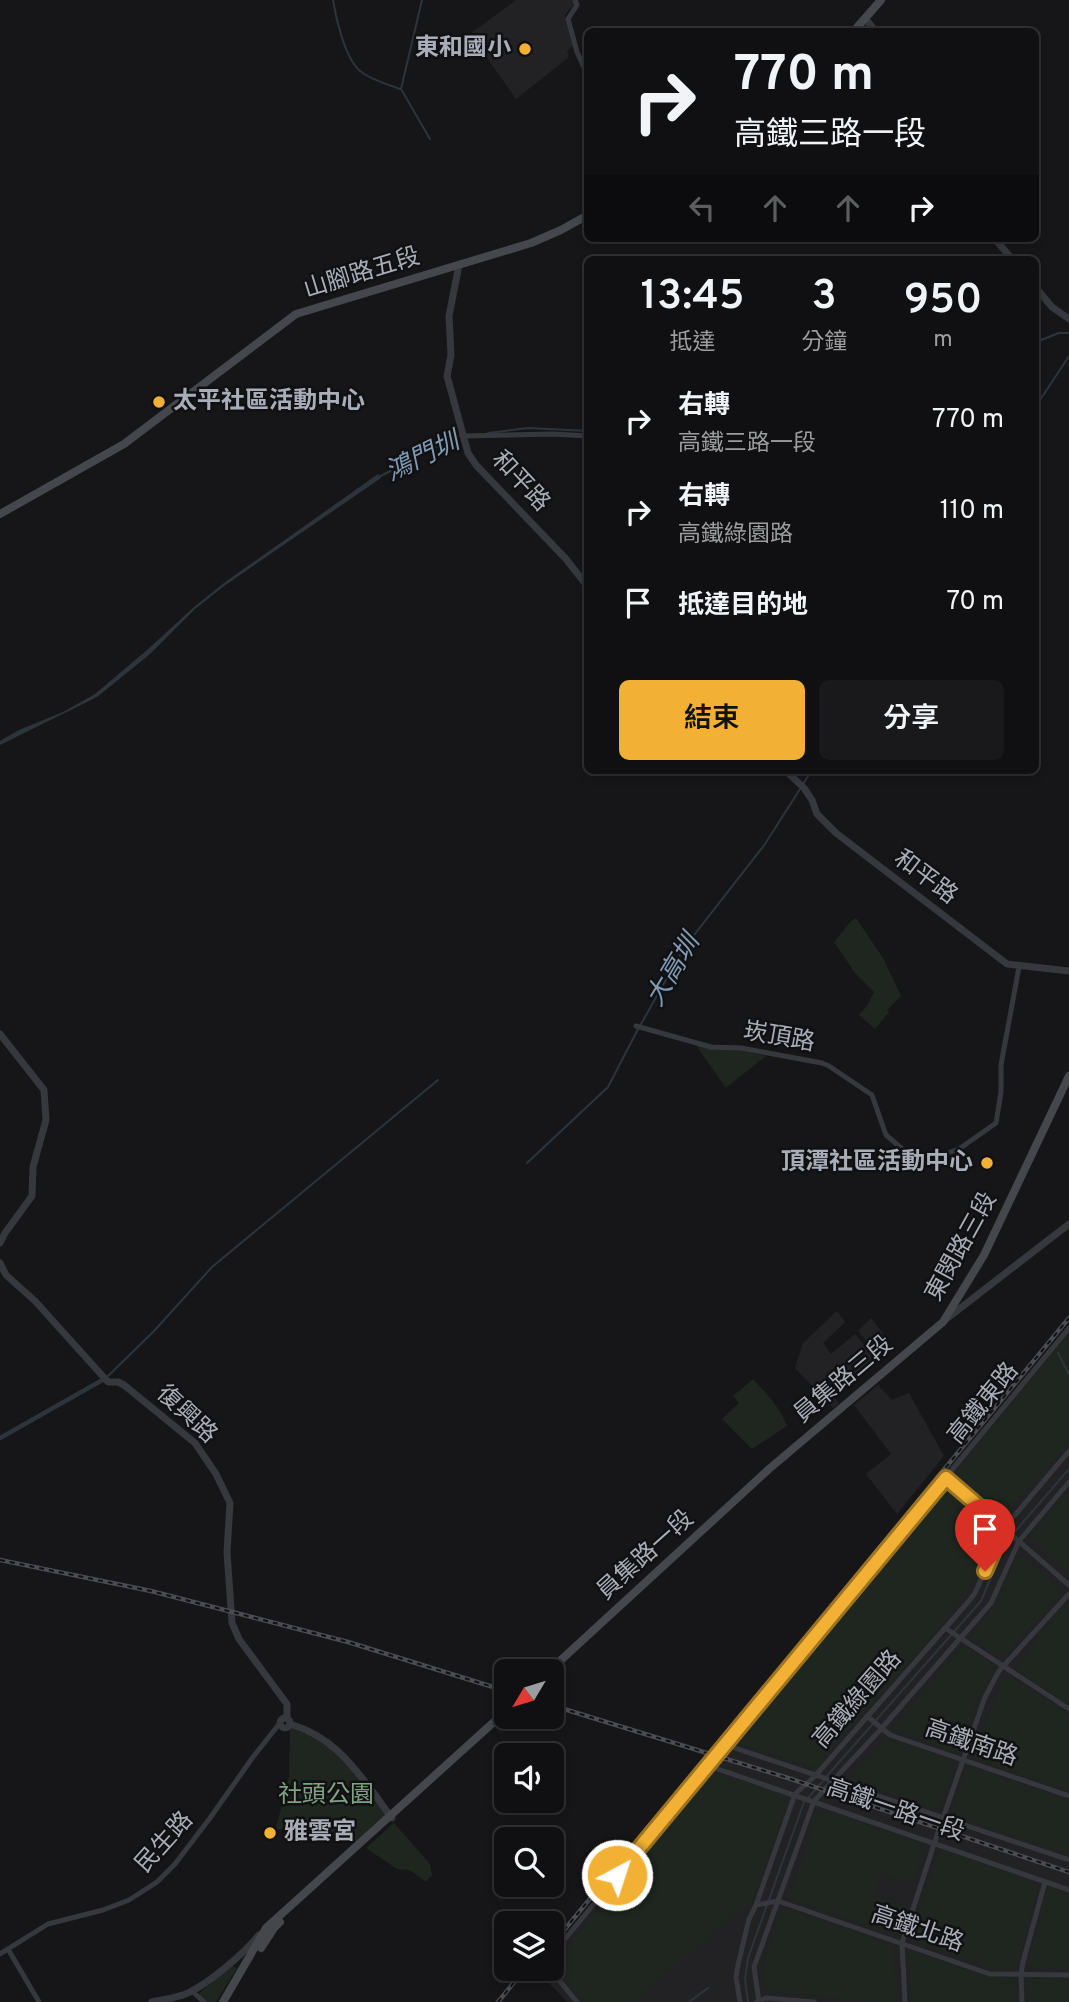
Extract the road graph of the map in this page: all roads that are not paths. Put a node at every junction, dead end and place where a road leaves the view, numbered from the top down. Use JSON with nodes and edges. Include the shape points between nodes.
{"nodes":[{"id":1,"x":575,"y":0,"type":"edge"},
{"id":2,"x":881,"y":0,"type":"edge"},
{"id":3,"x":865,"y":18,"type":"junction"},
{"id":4,"x":856,"y":28,"type":"edge"},
{"id":5,"x":873,"y":28,"type":"edge"},
{"id":6,"x":584,"y":67,"type":"edge"},
{"id":7,"x":584,"y":217,"type":"edge"},
{"id":8,"x":997,"y":242,"type":"edge"},
{"id":9,"x":1009,"y":256,"type":"edge"},
{"id":10,"x":459,"y":265,"type":"junction"},
{"id":11,"x":1039,"y":292,"type":"edge"},
{"id":12,"x":1069,"y":319,"type":"edge"},
{"id":13,"x":463,"y":435,"type":"junction"},
{"id":14,"x":584,"y":436,"type":"edge"},
{"id":15,"x":0,"y":514,"type":"edge"},
{"id":16,"x":584,"y":582,"type":"edge"},
{"id":17,"x":789,"y":774,"type":"edge"},
{"id":18,"x":1019,"y":967,"type":"junction"},
{"id":19,"x":1069,"y":971,"type":"edge"},
{"id":20,"x":636,"y":1026,"type":"dead end"},
{"id":21,"x":0,"y":1034,"type":"edge"},
{"id":22,"x":1069,"y":1076,"type":"edge"},
{"id":23,"x":1069,"y":1224,"type":"edge"},
{"id":24,"x":0,"y":1243,"type":"edge"},
{"id":25,"x":0,"y":1263,"type":"edge"},
{"id":26,"x":943,"y":1322,"type":"junction"},
{"id":27,"x":1069,"y":1328,"type":"edge"},
{"id":28,"x":1069,"y":1451,"type":"edge"},
{"id":29,"x":769,"y":1469,"type":"joint"},
{"id":30,"x":946,"y":1478,"type":"junction"},
{"id":31,"x":1069,"y":1482,"type":"edge"},
{"id":32,"x":1004,"y":1528,"type":"junction"},
{"id":33,"x":1018,"y":1541,"type":"junction"},
{"id":34,"x":1069,"y":1586,"type":"edge"},
{"id":35,"x":1069,"y":1594,"type":"edge"},
{"id":36,"x":945,"y":1628,"type":"junction"},
{"id":37,"x":961,"y":1639,"type":"junction"},
{"id":38,"x":562,"y":1659,"type":"edge"},
{"id":39,"x":1004,"y":1666,"type":"junction"},
{"id":40,"x":1069,"y":1709,"type":"edge"},
{"id":41,"x":867,"y":1716,"type":"junction"},
{"id":42,"x":286,"y":1722,"type":"junction"},
{"id":43,"x":494,"y":1722,"type":"edge"},
{"id":44,"x":881,"y":1729,"type":"junction"},
{"id":45,"x":726,"y":1745,"type":"junction"},
{"id":46,"x":963,"y":1760,"type":"junction"},
{"id":47,"x":709,"y":1766,"type":"junction"},
{"id":48,"x":814,"y":1776,"type":"junction"},
{"id":49,"x":834,"y":1782,"type":"junction"},
{"id":50,"x":795,"y":1794,"type":"junction"},
{"id":51,"x":1069,"y":1796,"type":"edge"},
{"id":52,"x":814,"y":1801,"type":"junction"},
{"id":53,"x":391,"y":1817,"type":"junction"},
{"id":54,"x":943,"y":1818,"type":"junction"},
{"id":55,"x":934,"y":1843,"type":"junction"},
{"id":56,"x":1069,"y":1860,"type":"edge"},
{"id":57,"x":1045,"y":1882,"type":"junction"},
{"id":58,"x":1069,"y":1890,"type":"edge"},
{"id":59,"x":778,"y":1901,"type":"junction"},
{"id":60,"x":756,"y":1905,"type":"junction"},
{"id":61,"x":270,"y":1928,"type":"junction"},
{"id":62,"x":564,"y":1940,"type":"edge"},
{"id":63,"x":902,"y":1943,"type":"junction"},
{"id":64,"x":8,"y":1949,"type":"junction"},
{"id":65,"x":0,"y":1954,"type":"edge"},
{"id":66,"x":1021,"y":1974,"type":"junction"},
{"id":67,"x":1069,"y":1975,"type":"edge"},
{"id":68,"x":560,"y":1981,"type":"edge"},
{"id":69,"x":192,"y":1991,"type":"junction"},
{"id":70,"x":758,"y":2001,"type":"edge"},
{"id":71,"x":39,"y":2002,"type":"edge"},
{"id":72,"x":152,"y":2002,"type":"edge"},
{"id":73,"x":204,"y":2002,"type":"edge"},
{"id":74,"x":223,"y":2002,"type":"edge"},
{"id":75,"x":229,"y":2002,"type":"edge"},
{"id":76,"x":577,"y":2002,"type":"edge"},
{"id":77,"x":740,"y":2002,"type":"edge"},
{"id":78,"x":814,"y":2002,"type":"edge"},
{"id":79,"x":905,"y":2002,"type":"edge"},
{"id":80,"x":1023,"y":2002,"type":"edge"}],
"edges":[{"from":1,"to":6,"type":"street","via":[[577,5],[568,19]]},
{"from":2,"to":3,"type":"main road"},
{"from":3,"to":4,"type":"main road"},
{"from":3,"to":5,"type":"street"},
{"from":7,"to":10,"type":"main road","name":"山腳路五段","via":[[531,243]]},
{"from":8,"to":9,"type":"street"},
{"from":10,"to":13,"type":"street","name":"和平路","via":[[449,316],[447,376]]},
{"from":10,"to":15,"type":"main road","name":"山腳路五段","via":[[296,314],[124,444]]},
{"from":11,"to":12,"type":"street"},
{"from":13,"to":14,"type":"street"},
{"from":13,"to":16,"type":"street","name":"和平路","via":[[476,465]]},
{"from":17,"to":18,"type":"street","name":"和平路","via":[[836,833],[1007,964]]},
{"from":18,"to":19,"type":"street","name":"和平路"},
{"from":18,"to":20,"type":"street","name":"崁頂路","via":[[1000,1065],[1002,1092],[996,1123],[959,1149],[919,1163],[887,1135],[872,1096],[829,1066],[711,1046]]},
{"from":21,"to":24,"type":"street","via":[[44,1090],[46,1120],[33,1167],[32,1196]]},
{"from":22,"to":26,"type":"main road","name":"東閔路三段","via":[[984,1255]]},
{"from":23,"to":26,"type":"street"},
{"from":25,"to":42,"type":"street","name":"復興路","via":[[6,1275],[108,1382],[124,1385],[195,1443],[216,1474],[230,1503],[227,1552],[232,1623],[287,1704]]},
{"from":26,"to":29,"type":"main road","name":"員集路三段"},
{"from":27,"to":30,"type":"street","name":"高鐵東路"},
{"from":28,"to":32,"type":"street","name":"高鐵綠園路"},
{"from":29,"to":38,"type":"main road","name":"員集路一段"},
{"from":30,"to":32,"type":"street"},
{"from":30,"to":45,"type":"street","name":"高鐵東路"},
{"from":31,"to":33,"type":"street","name":"高鐵綠園路"},
{"from":32,"to":33,"type":"street"},
{"from":32,"to":36,"type":"street","name":"高鐵綠園路","via":[[975,1593]]},
{"from":33,"to":34,"type":"street"},
{"from":33,"to":37,"type":"street","name":"高鐵綠園路","via":[[991,1603]]},
{"from":35,"to":39,"type":"street"},
{"from":36,"to":37,"type":"street"},
{"from":36,"to":41,"type":"street","name":"高鐵綠園路"},
{"from":37,"to":39,"type":"street"},
{"from":37,"to":44,"type":"street","name":"高鐵綠園路"},
{"from":39,"to":40,"type":"street"},
{"from":39,"to":46,"type":"street","via":[[985,1697]]},
{"from":41,"to":44,"type":"street","name":"高鐵南路"},
{"from":41,"to":48,"type":"street","name":"高鐵綠園路"},
{"from":42,"to":53,"type":"street","via":[[334,1746]]},
{"from":42,"to":64,"type":"street","name":"民生路","via":[[253,1757],[211,1818],[157,1882],[129,1900],[48,1924]]},
{"from":43,"to":53,"type":"main road"},
{"from":44,"to":46,"type":"street","name":"高鐵南路"},
{"from":44,"to":49,"type":"street","name":"高鐵綠園路"},
{"from":45,"to":47,"type":"street","name":"高鐵東路"},
{"from":45,"to":48,"type":"street"},
{"from":46,"to":51,"type":"street","name":"高鐵南路"},
{"from":46,"to":54,"type":"street"},
{"from":47,"to":50,"type":"street","name":"高鐵一路一段"},
{"from":47,"to":62,"type":"street","name":"高鐵東路"},
{"from":48,"to":49,"type":"street"},
{"from":48,"to":50,"type":"street","name":"高鐵綠園路"},
{"from":49,"to":52,"type":"street","name":"高鐵綠園路"},
{"from":49,"to":54,"type":"street"},
{"from":50,"to":52,"type":"street","name":"高鐵一路一段"},
{"from":50,"to":60,"type":"street","name":"高鐵綠園路"},
{"from":52,"to":55,"type":"street","name":"高鐵一路一段"},
{"from":52,"to":59,"type":"street","name":"高鐵綠園路"},
{"from":53,"to":61,"type":"main road"},
{"from":54,"to":55,"type":"street"},
{"from":54,"to":56,"type":"street"},
{"from":55,"to":57,"type":"street","name":"高鐵一路一段"},
{"from":55,"to":63,"type":"street"},
{"from":57,"to":58,"type":"street","name":"高鐵一路一段"},
{"from":57,"to":66,"type":"street"},
{"from":59,"to":60,"type":"street","name":"高鐵北路"},
{"from":59,"to":63,"type":"street","name":"高鐵北路"},
{"from":59,"to":70,"type":"street","name":"高鐵綠園路","via":[[754,1967]]},
{"from":60,"to":77,"type":"street","name":"高鐵綠園路","via":[[736,1977]]},
{"from":61,"to":69,"type":"street"},
{"from":61,"to":74,"type":"main road"},
{"from":61,"to":75,"type":"main road"},
{"from":63,"to":66,"type":"street","name":"高鐵北路","via":[[990,1974]]},
{"from":63,"to":79,"type":"street"},
{"from":64,"to":65,"type":"street","name":"民生路"},
{"from":64,"to":71,"type":"street"},
{"from":66,"to":67,"type":"street","name":"高鐵北路"},
{"from":66,"to":80,"type":"street"},
{"from":68,"to":76,"type":"street"},
{"from":69,"to":72,"type":"street"},
{"from":69,"to":73,"type":"street"},
{"from":70,"to":78,"type":"street"}]}
